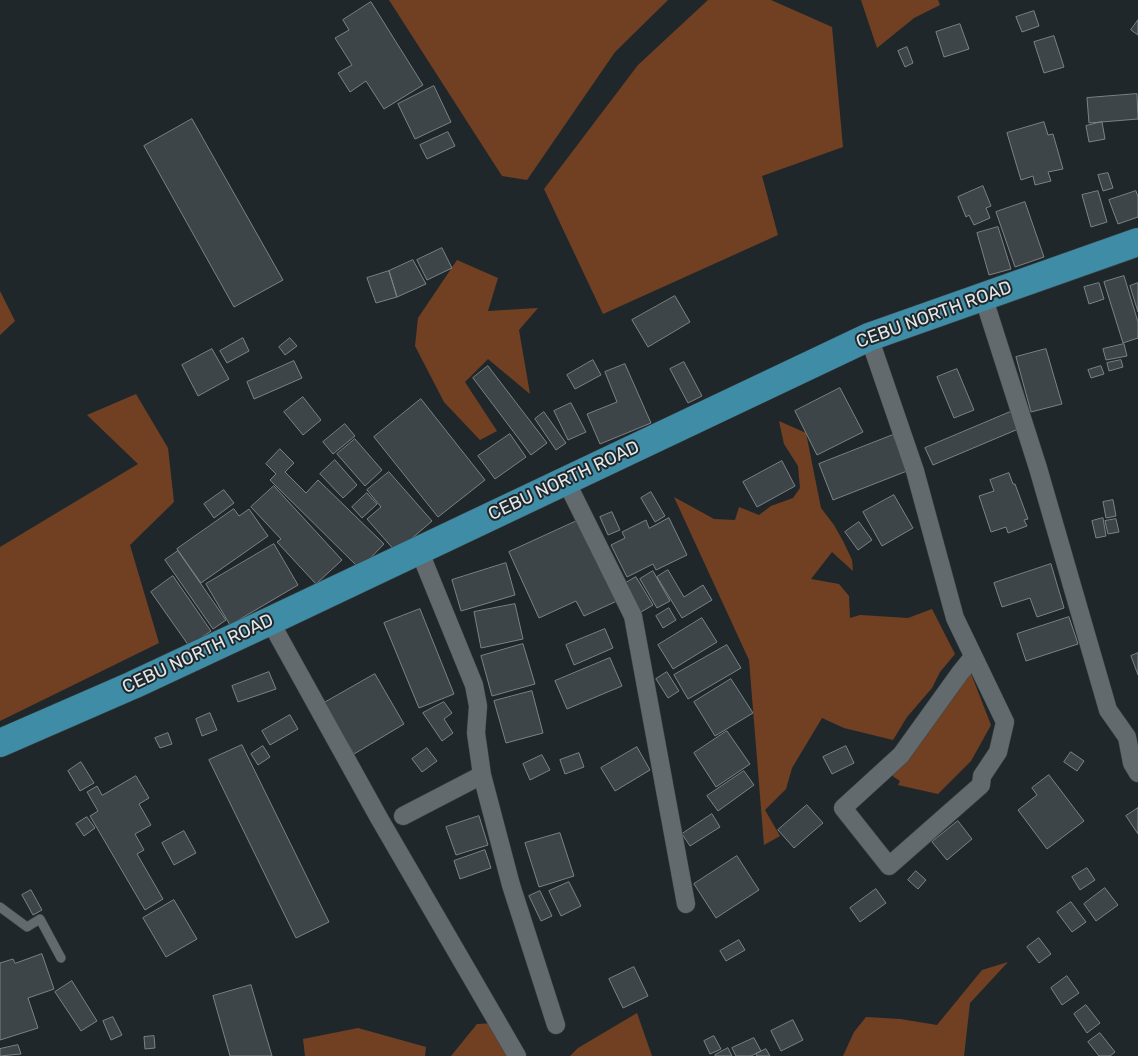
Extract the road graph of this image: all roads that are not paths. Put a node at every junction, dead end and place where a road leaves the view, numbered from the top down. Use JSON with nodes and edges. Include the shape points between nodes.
{"nodes":[{"id":1,"x":1138,"y":242,"type":"edge"},
{"id":2,"x":982,"y":296,"type":"junction"},
{"id":3,"x":869,"y":337,"type":"junction"},
{"id":4,"x":566,"y":481,"type":"junction"},
{"id":5,"x":419,"y":550,"type":"junction"},
{"id":6,"x":270,"y":621,"type":"junction"},
{"id":7,"x":973,"y":657,"type":"junction"},
{"id":8,"x":0,"y":743,"type":"edge"},
{"id":9,"x":1138,"y":772,"type":"edge"},
{"id":10,"x":482,"y":775,"type":"junction"},
{"id":11,"x":403,"y":816,"type":"dead end"},
{"id":12,"x":686,"y":904,"type":"dead end"},
{"id":13,"x":0,"y":907,"type":"edge"},
{"id":14,"x":61,"y":958,"type":"dead end"},
{"id":15,"x":556,"y":1025,"type":"dead end"},
{"id":16,"x":517,"y":1056,"type":"edge"}],
"edges":[{"from":1,"to":2,"type":"highway","name":"CEBU NORTH ROAD"},
{"from":2,"to":3,"type":"highway","name":"CEBU NORTH ROAD"},
{"from":2,"to":9,"type":"street","via":[[1038,468],[1108,710],[1127,737],[1132,763]]},
{"from":3,"to":4,"type":"highway","name":"CEBU NORTH ROAD"},
{"from":3,"to":7,"type":"street","via":[[914,471],[955,618]]},
{"from":4,"to":5,"type":"highway","name":"CEBU NORTH ROAD"},
{"from":4,"to":12,"type":"street","via":[[633,616]]},
{"from":5,"to":6,"type":"highway","name":"CEBU NORTH ROAD"},
{"from":5,"to":10,"type":"street","via":[[474,685]]},
{"from":6,"to":8,"type":"highway","name":"CEBU NORTH ROAD"},
{"from":6,"to":16,"type":"street"},
{"from":7,"to":7,"type":"street","via":[[1005,722],[998,752],[982,776],[981,785],[889,866],[843,808],[902,755]]},
{"from":10,"to":11,"type":"street"},
{"from":10,"to":15,"type":"street","via":[[510,885]]},
{"from":13,"to":14,"type":"lane","via":[[27,927],[40,919]]}]}
